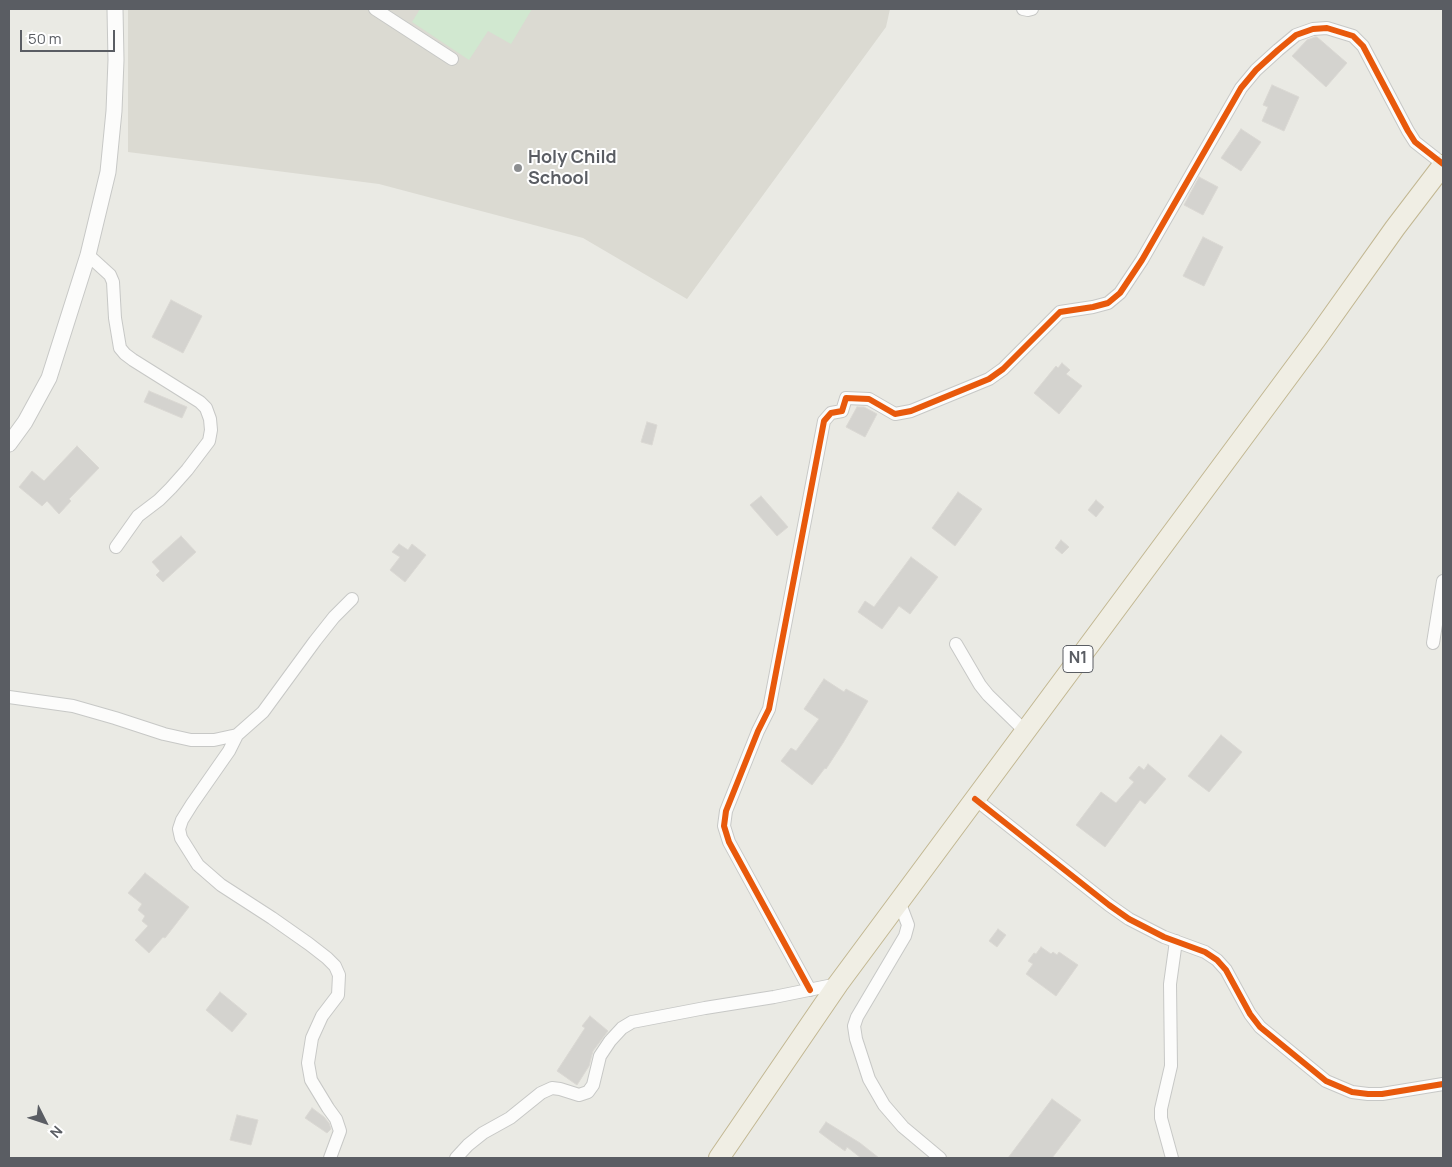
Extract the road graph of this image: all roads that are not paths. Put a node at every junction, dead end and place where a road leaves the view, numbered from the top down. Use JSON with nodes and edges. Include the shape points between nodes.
{"nodes":[{"id":1,"x":115,"y":9,"type":"edge"},
{"id":2,"x":375,"y":9,"type":"edge"},
{"id":3,"x":1023,"y":9,"type":"edge"},
{"id":4,"x":1032,"y":9,"type":"edge"},
{"id":5,"x":452,"y":59,"type":"dead end"},
{"id":6,"x":1443,"y":165,"type":"edge"},
{"id":7,"x":88,"y":255,"type":"junction"},
{"id":8,"x":9,"y":444,"type":"edge"},
{"id":9,"x":116,"y":548,"type":"dead end"},
{"id":10,"x":1443,"y":582,"type":"edge"},
{"id":11,"x":352,"y":598,"type":"dead end"},
{"id":12,"x":1433,"y":643,"type":"dead end"},
{"id":13,"x":956,"y":644,"type":"dead end"},
{"id":14,"x":9,"y":697,"type":"edge"},
{"id":15,"x":1025,"y":731,"type":"junction"},
{"id":16,"x":237,"y":735,"type":"junction"},
{"id":17,"x":975,"y":799,"type":"junction"},
{"id":18,"x":899,"y":901,"type":"junction"},
{"id":19,"x":1176,"y":941,"type":"junction"},
{"id":20,"x":838,"y":984,"type":"junction"},
{"id":21,"x":810,"y":990,"type":"junction"},
{"id":22,"x":1443,"y":1084,"type":"edge"},
{"id":23,"x":330,"y":1158,"type":"edge"},
{"id":24,"x":456,"y":1158,"type":"edge"},
{"id":25,"x":719,"y":1158,"type":"edge"},
{"id":26,"x":940,"y":1158,"type":"edge"},
{"id":27,"x":1172,"y":1158,"type":"edge"}],
"edges":[{"from":1,"to":7,"type":"street","via":[[114,111],[108,172]]},
{"from":2,"to":5,"type":"street"},
{"from":3,"to":4,"type":"street"},
{"from":6,"to":15,"type":"highway","number":"N1"},
{"from":6,"to":21,"type":"street","via":[[1415,142],[1363,46],[1354,36],[1327,28],[1296,35],[1256,70],[1241,88],[1142,260],[1120,293],[1108,303],[1060,312],[1003,369],[980,382],[895,414],[869,400],[846,398],[842,410],[831,413],[824,421],[769,709],[726,811],[724,826],[729,842]]},
{"from":7,"to":8,"type":"street","via":[[48,378],[25,422]]},
{"from":7,"to":9,"type":"street","via":[[110,275],[113,282],[114,318],[124,354],[200,402],[206,408],[211,430],[209,441],[188,470],[138,516]]},
{"from":10,"to":12,"type":"street"},
{"from":11,"to":16,"type":"street","via":[[315,641],[263,712]]},
{"from":13,"to":15,"type":"street","via":[[980,685]]},
{"from":14,"to":16,"type":"street","via":[[73,706],[191,740]]},
{"from":15,"to":17,"type":"highway","number":"N1"},
{"from":16,"to":23,"type":"street","via":[[182,820],[180,838],[198,865],[221,885],[272,918],[335,966],[339,975],[338,995],[322,1016],[312,1038],[308,1063],[311,1080],[340,1131]]},
{"from":17,"to":18,"type":"highway","number":"N1"},
{"from":17,"to":19,"type":"street","via":[[1109,905],[1129,919]]},
{"from":18,"to":20,"type":"highway","number":"N1"},
{"from":18,"to":26,"type":"street","via":[[908,925],[905,936],[857,1017],[854,1026],[856,1039],[869,1079],[884,1105]]},
{"from":19,"to":22,"type":"street","via":[[1217,960],[1260,1026],[1326,1081],[1352,1092],[1368,1094]]},
{"from":19,"to":27,"type":"street","via":[[1170,984],[1171,1066],[1161,1109]]},
{"from":20,"to":21,"type":"street"},
{"from":20,"to":25,"type":"highway","number":"N1"},
{"from":21,"to":24,"type":"street","via":[[632,1022],[622,1028],[600,1056],[593,1085],[588,1092],[579,1095],[552,1088],[541,1093],[510,1118],[483,1133]]}]}
